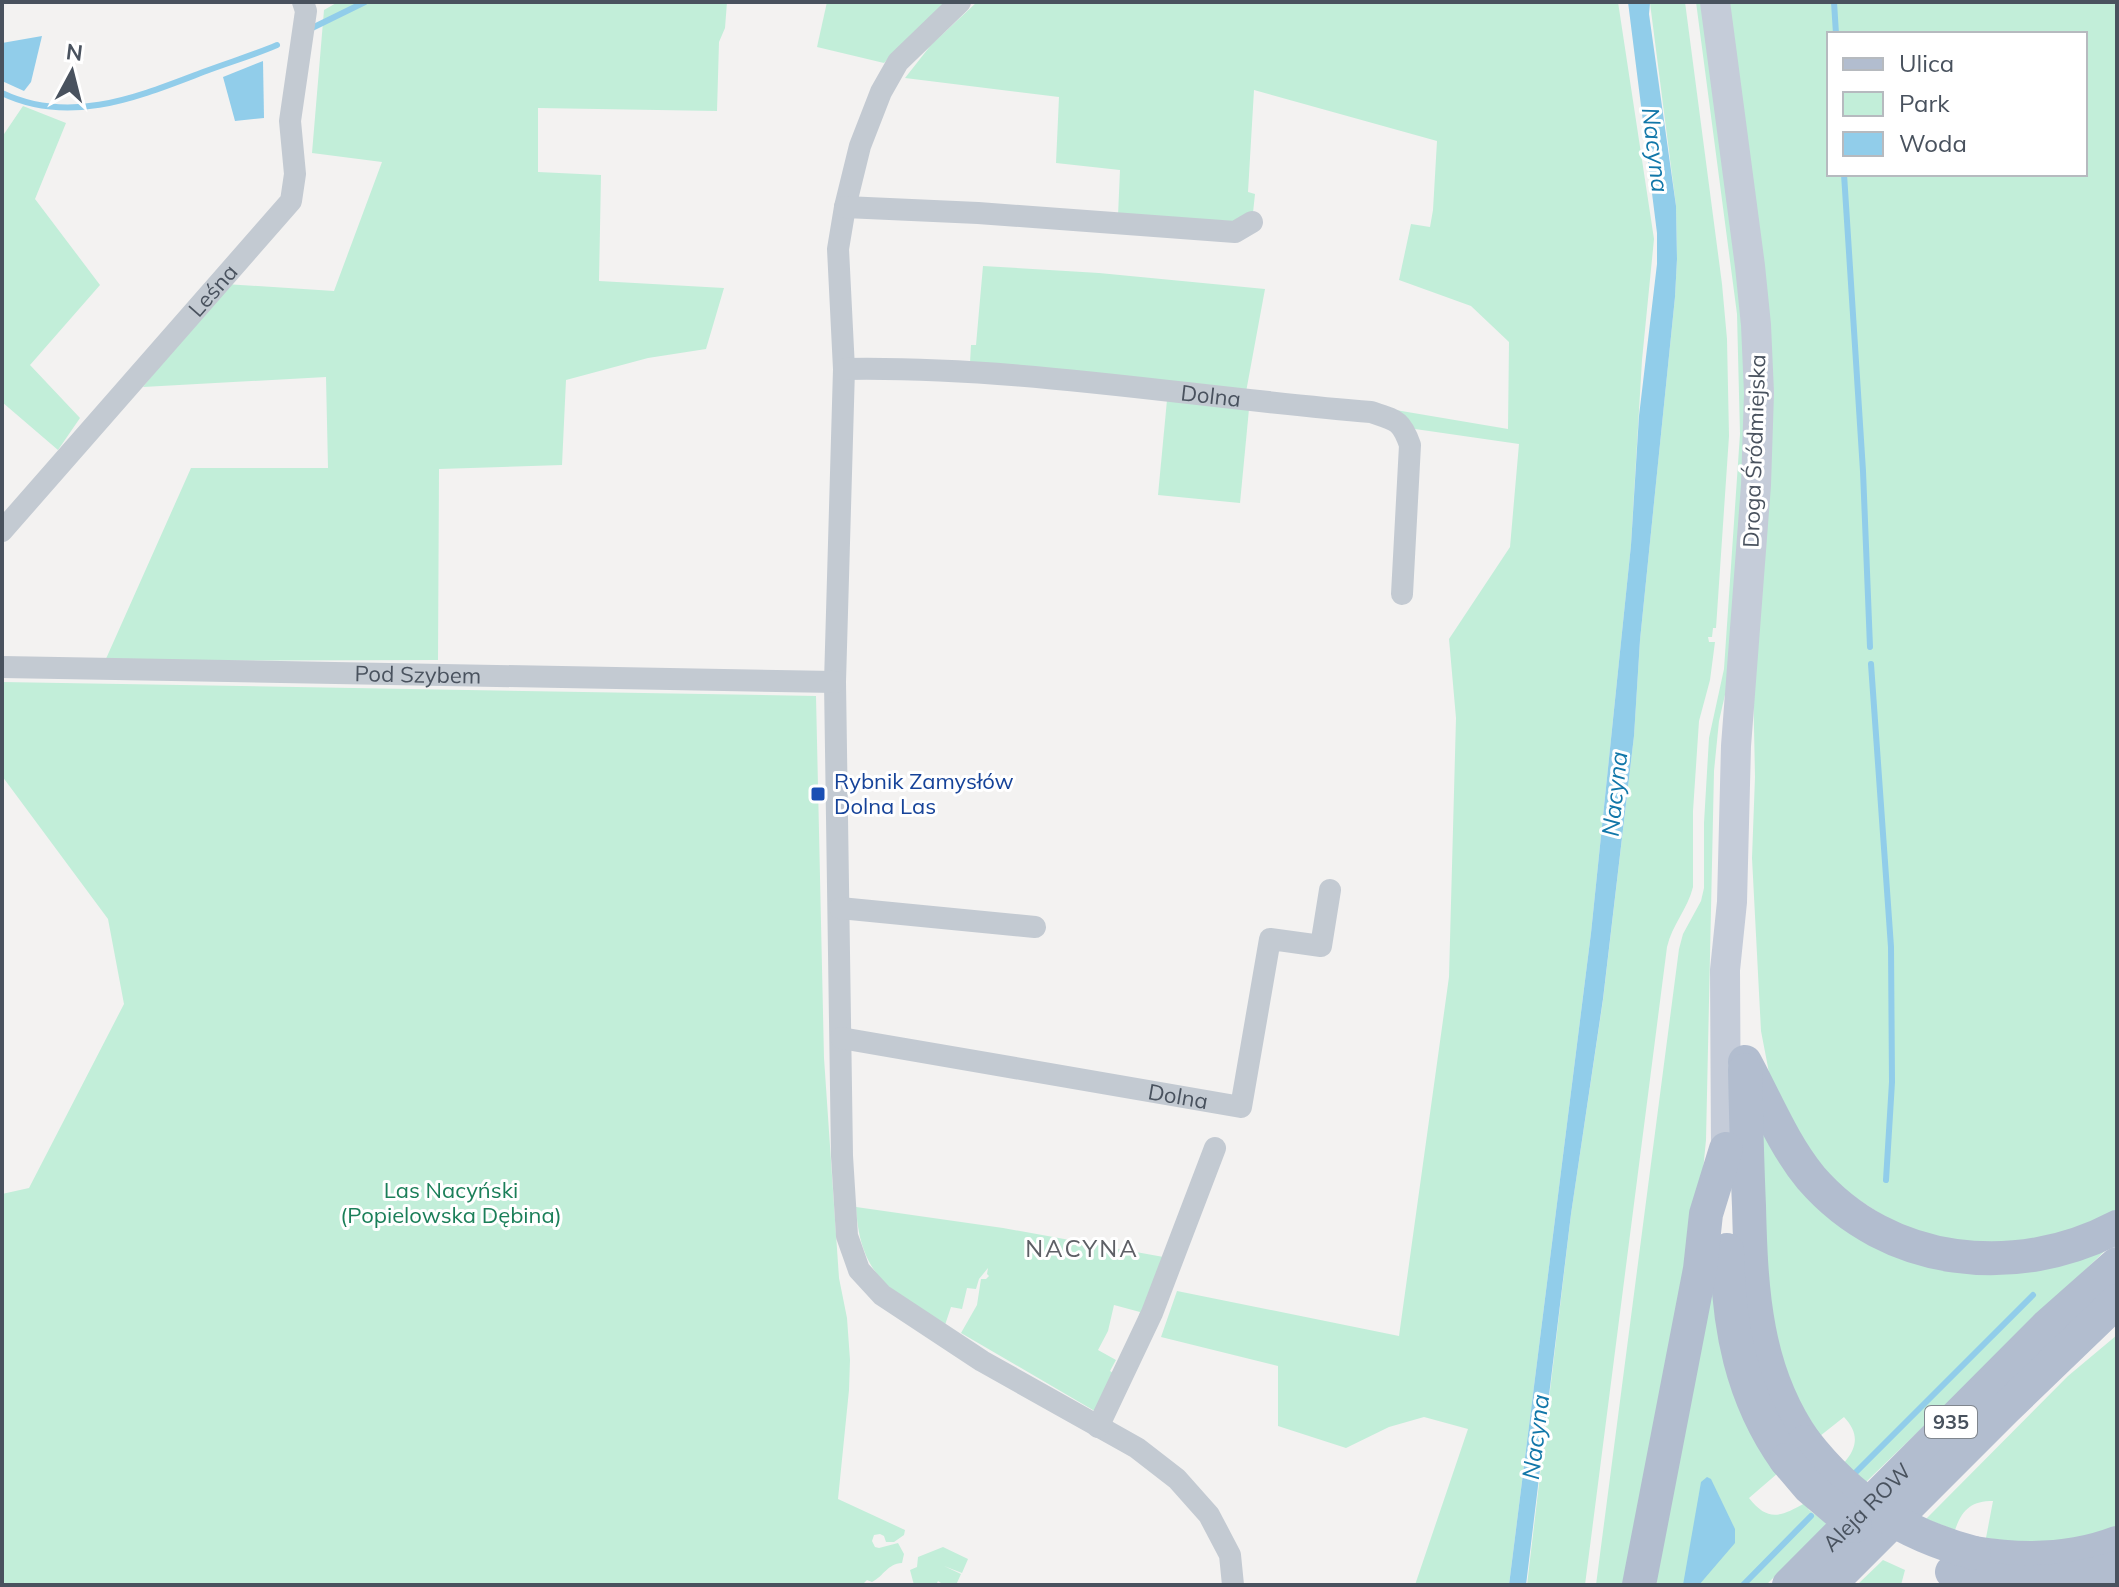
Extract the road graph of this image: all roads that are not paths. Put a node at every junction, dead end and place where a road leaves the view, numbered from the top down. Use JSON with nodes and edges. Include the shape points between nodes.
{"nodes":[{"id":1,"x":303,"y":2,"type":"edge"},
{"id":2,"x":960,"y":2,"type":"edge"},
{"id":3,"x":1715,"y":2,"type":"edge"},
{"id":4,"x":845,"y":207,"type":"junction"},
{"id":5,"x":1252,"y":222,"type":"dead end"},
{"id":6,"x":844,"y":369,"type":"junction"},
{"id":7,"x":2,"y":531,"type":"edge"},
{"id":8,"x":1402,"y":594,"type":"dead end"},
{"id":9,"x":2,"y":667,"type":"edge"},
{"id":10,"x":835,"y":682,"type":"junction"},
{"id":11,"x":1330,"y":890,"type":"dead end"},
{"id":12,"x":1732,"y":902,"type":"junction"},
{"id":13,"x":840,"y":908,"type":"junction"},
{"id":14,"x":1035,"y":927,"type":"dead end"},
{"id":15,"x":841,"y":1038,"type":"junction"},
{"id":16,"x":1745,"y":1062,"type":"junction"},
{"id":17,"x":1215,"y":1148,"type":"dead end"},
{"id":18,"x":1726,"y":1149,"type":"junction"},
{"id":19,"x":2117,"y":1227,"type":"edge"},
{"id":20,"x":2117,"y":1264,"type":"edge"},
{"id":21,"x":2117,"y":1301,"type":"edge"},
{"id":22,"x":2104,"y":1321,"type":"edge"},
{"id":23,"x":1098,"y":1427,"type":"junction"},
{"id":24,"x":1796,"y":1451,"type":"junction"},
{"id":25,"x":2117,"y":1543,"type":"edge"},
{"id":26,"x":1963,"y":1562,"type":"junction"},
{"id":27,"x":2117,"y":1568,"type":"edge"},
{"id":28,"x":1233,"y":1585,"type":"edge"},
{"id":29,"x":1639,"y":1585,"type":"edge"},
{"id":30,"x":1789,"y":1585,"type":"edge"},
{"id":31,"x":1829,"y":1585,"type":"edge"}],
"edges":[{"from":1,"to":7,"type":"street","name":"Leśna","via":[[290,121],[295,174],[291,201]]},
{"from":2,"to":4,"type":"street","via":[[898,62],[886,82],[860,146]]},
{"from":3,"to":12,"type":"main road","name":"Droga Śródmiejska","via":[[1750,266],[1759,393],[1734,788]]},
{"from":4,"to":5,"type":"street","via":[[1235,232]]},
{"from":4,"to":6,"type":"street","via":[[838,249]]},
{"from":6,"to":8,"type":"street","name":"Dolna","via":[[1084,382],[1371,412],[1397,420],[1410,445]]},
{"from":6,"to":10,"type":"street"},
{"from":9,"to":10,"type":"street","name":"Pod Szybem"},
{"from":10,"to":13,"type":"street"},
{"from":11,"to":15,"type":"street","name":"Dolna","via":[[1321,946],[1270,939],[1241,1107]]},
{"from":12,"to":16,"type":"main road","name":"Droga Śródmiejska"},
{"from":12,"to":18,"type":"main road","name":"Droga Śródmiejska","via":[[1725,970]]},
{"from":13,"to":14,"type":"street"},
{"from":13,"to":15,"type":"street"},
{"from":15,"to":23,"type":"street","via":[[847,1236],[859,1270],[882,1295],[982,1361]]},
{"from":16,"to":19,"type":"main road","via":[[1804,1168],[1829,1196],[1879,1231],[1944,1255],[2009,1259],[2078,1244]]},
{"from":16,"to":24,"type":"main road","via":[[1751,1284],[1771,1381]]},
{"from":17,"to":23,"type":"street","via":[[1152,1313]]},
{"from":18,"to":24,"type":"main road","via":[[1732,1326],[1757,1411]]},
{"from":18,"to":29,"type":"main road","via":[[1706,1214]]},
{"from":20,"to":30,"type":"main road","name":"Aleja ROW","number":"935","via":[[2047,1326]]},
{"from":21,"to":22,"type":"main road","name":"Aleja ROW","number":"935"},
{"from":22,"to":31,"type":"main road","name":"Aleja ROW","number":"935"},
{"from":23,"to":28,"type":"street","via":[[1177,1479],[1209,1515],[1230,1555]]},
{"from":24,"to":26,"type":"main road","bridge":true,"via":[[1809,1487],[1860,1529],[1917,1559]]},
{"from":25,"to":26,"type":"main road","via":[[2055,1558]]},
{"from":26,"to":27,"type":"main road","via":[[1974,1578],[2032,1583]]}]}
